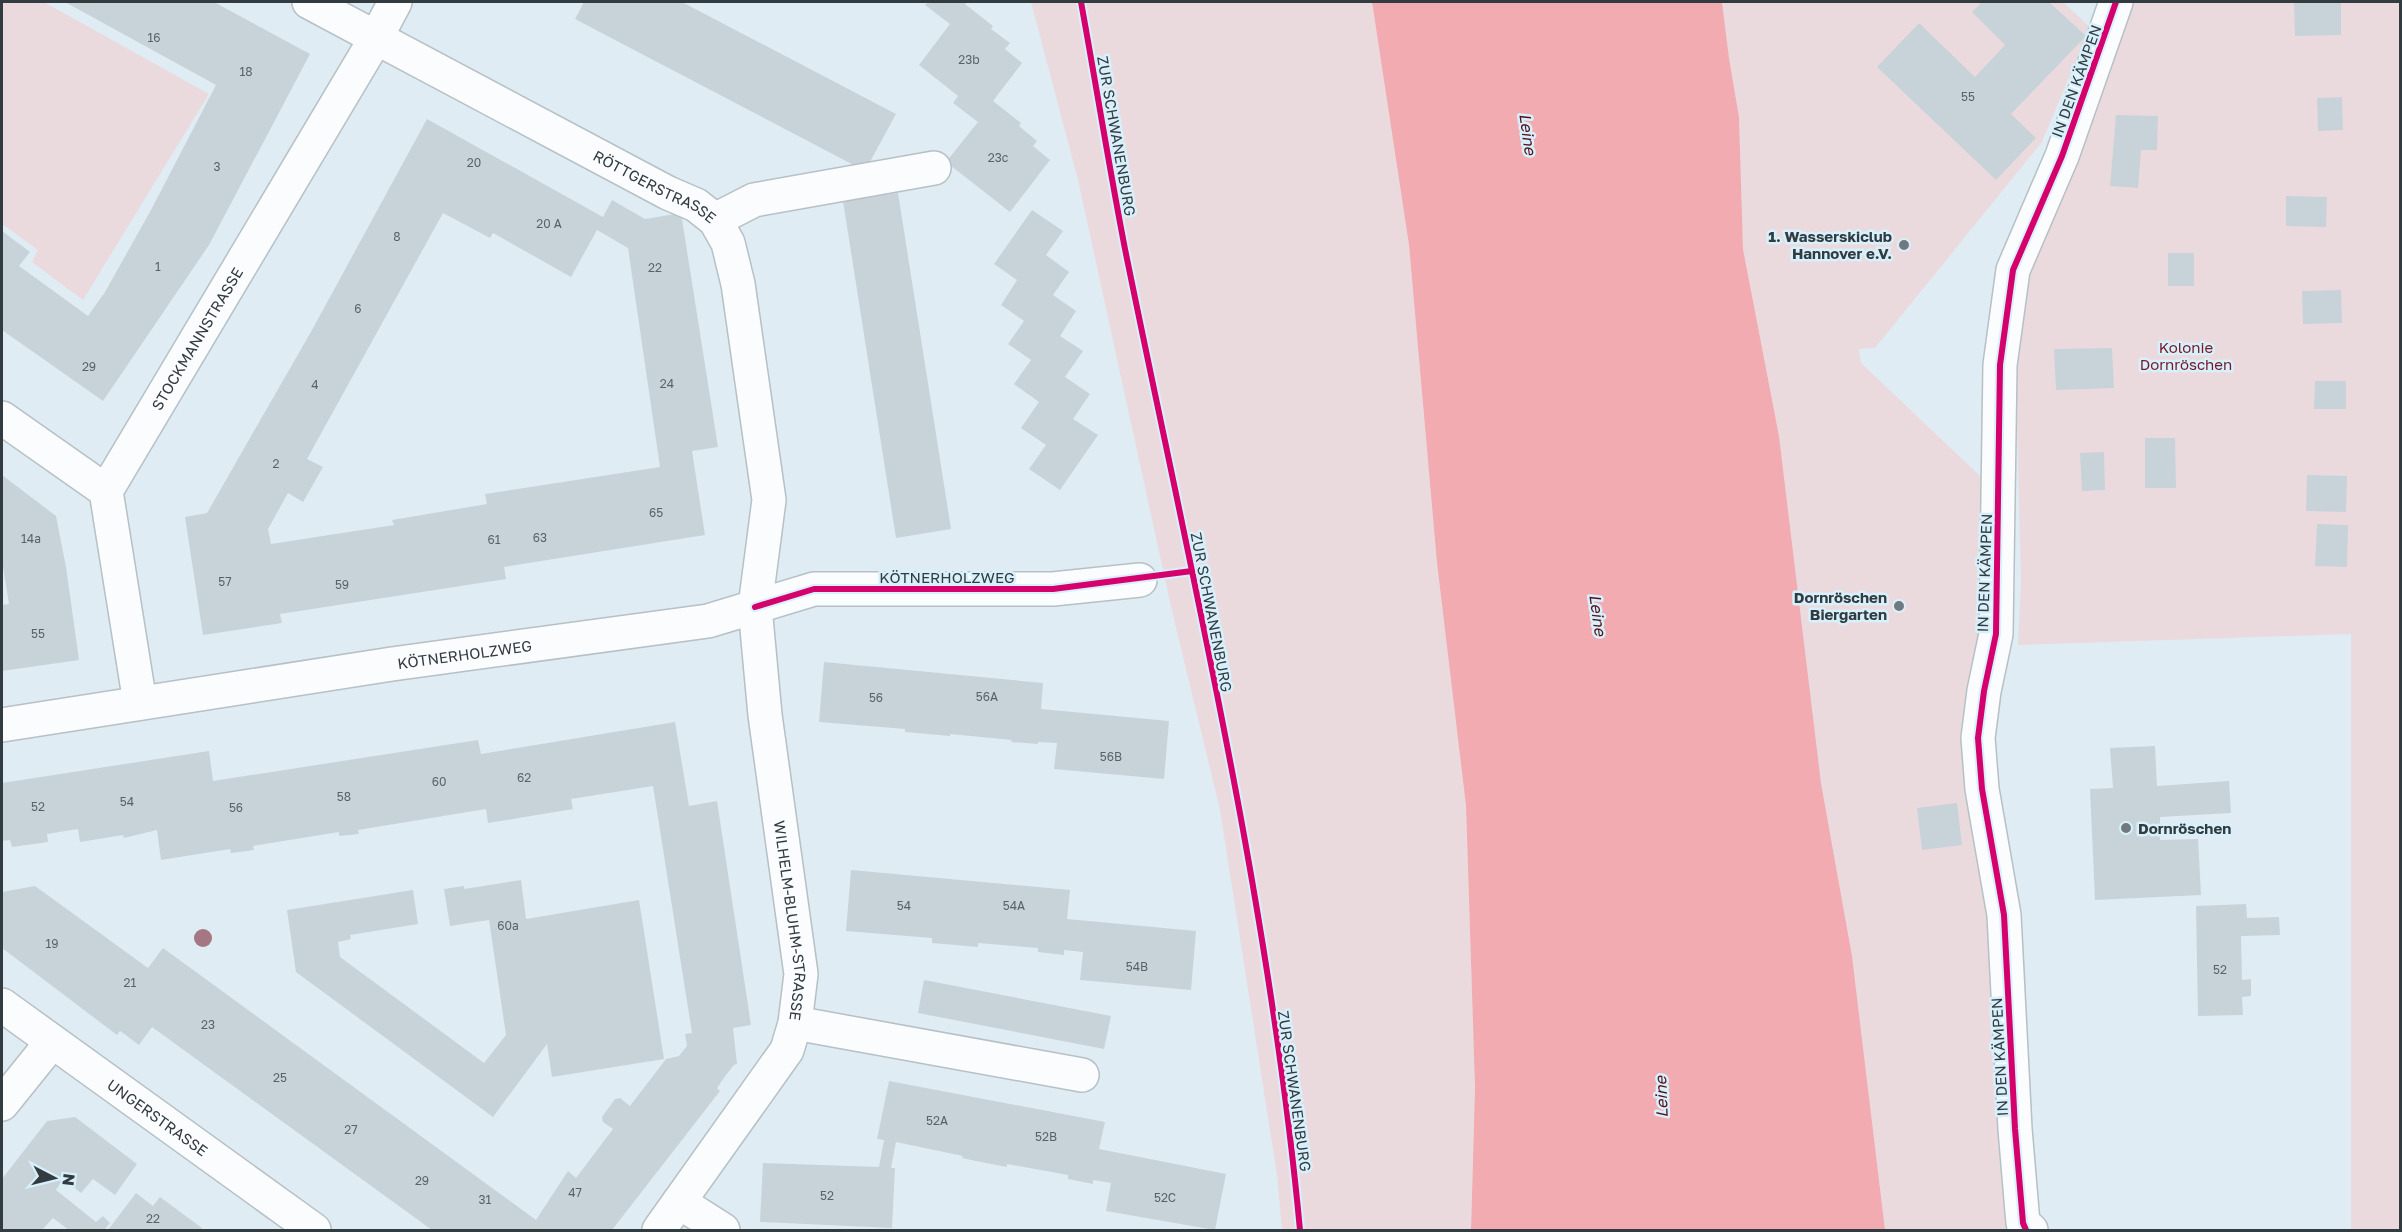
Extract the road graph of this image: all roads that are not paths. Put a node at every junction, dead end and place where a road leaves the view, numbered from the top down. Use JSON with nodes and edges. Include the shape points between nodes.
{"nodes":[{"id":1,"x":309,"y":2,"type":"edge"},
{"id":2,"x":395,"y":2,"type":"edge"},
{"id":3,"x":2116,"y":2,"type":"edge"},
{"id":4,"x":376,"y":38,"type":"junction"},
{"id":5,"x":934,"y":168,"type":"dead end"},
{"id":6,"x":715,"y":220,"type":"junction"},
{"id":7,"x":2,"y":418,"type":"edge"},
{"id":8,"x":106,"y":491,"type":"junction"},
{"id":9,"x":1140,"y":580,"type":"dead end"},
{"id":10,"x":755,"y":606,"type":"junction"},
{"id":11,"x":140,"y":703,"type":"junction"},
{"id":12,"x":2,"y":726,"type":"edge"},
{"id":13,"x":2,"y":1005,"type":"edge"},
{"id":14,"x":795,"y":1023,"type":"junction"},
{"id":15,"x":52,"y":1042,"type":"junction"},
{"id":16,"x":1082,"y":1076,"type":"dead end"},
{"id":17,"x":2,"y":1104,"type":"edge"},
{"id":18,"x":679,"y":1202,"type":"junction"},
{"id":19,"x":314,"y":1230,"type":"edge"},
{"id":20,"x":659,"y":1230,"type":"edge"},
{"id":21,"x":723,"y":1230,"type":"edge"},
{"id":22,"x":2031,"y":1230,"type":"edge"}],
"edges":[{"from":1,"to":4,"type":"street","name":"RÖTTGERSTRASSE"},
{"from":2,"to":4,"type":"street","name":"STOCKMANNSTRASSE"},
{"from":3,"to":22,"type":"street","name":"IN DEN KÄMPEN","via":[[2062,156],[2013,270],[2000,365],[1996,634],[1978,738],[1982,789],[2004,915],[2023,1223]]},
{"from":4,"to":6,"type":"street","name":"RÖTTGERSTRASSE","via":[[696,205]]},
{"from":4,"to":8,"type":"street","name":"STOCKMANNSTRASSE"},
{"from":5,"to":6,"type":"street","via":[[754,200]]},
{"from":6,"to":10,"type":"street","name":"RÖTTGERSTRASSE","via":[[728,243],[738,284],[769,500]]},
{"from":7,"to":8,"type":"street"},
{"from":8,"to":11,"type":"street"},
{"from":9,"to":10,"type":"street","name":"KÖTNERHOLZWEG","via":[[1053,589],[814,589]]},
{"from":10,"to":11,"type":"street","name":"KÖTNERHOLZWEG","via":[[708,621]]},
{"from":10,"to":14,"type":"street","name":"WILHELM-BLUHM-STRASSE","via":[[765,715],[801,974]]},
{"from":11,"to":12,"type":"street","name":"KÖTNERHOLZWEG"},
{"from":13,"to":15,"type":"street","name":"UNGERSTRASSE"},
{"from":14,"to":16,"type":"street"},
{"from":14,"to":18,"type":"street","name":"WILHELM-BLUHM-STRASSE","via":[[787,1050]]},
{"from":15,"to":17,"type":"street"},
{"from":15,"to":19,"type":"street","name":"UNGERSTRASSE"},
{"from":18,"to":20,"type":"street","name":"WILHELM-BLUHM-STRASSE"},
{"from":18,"to":21,"type":"street"}]}
